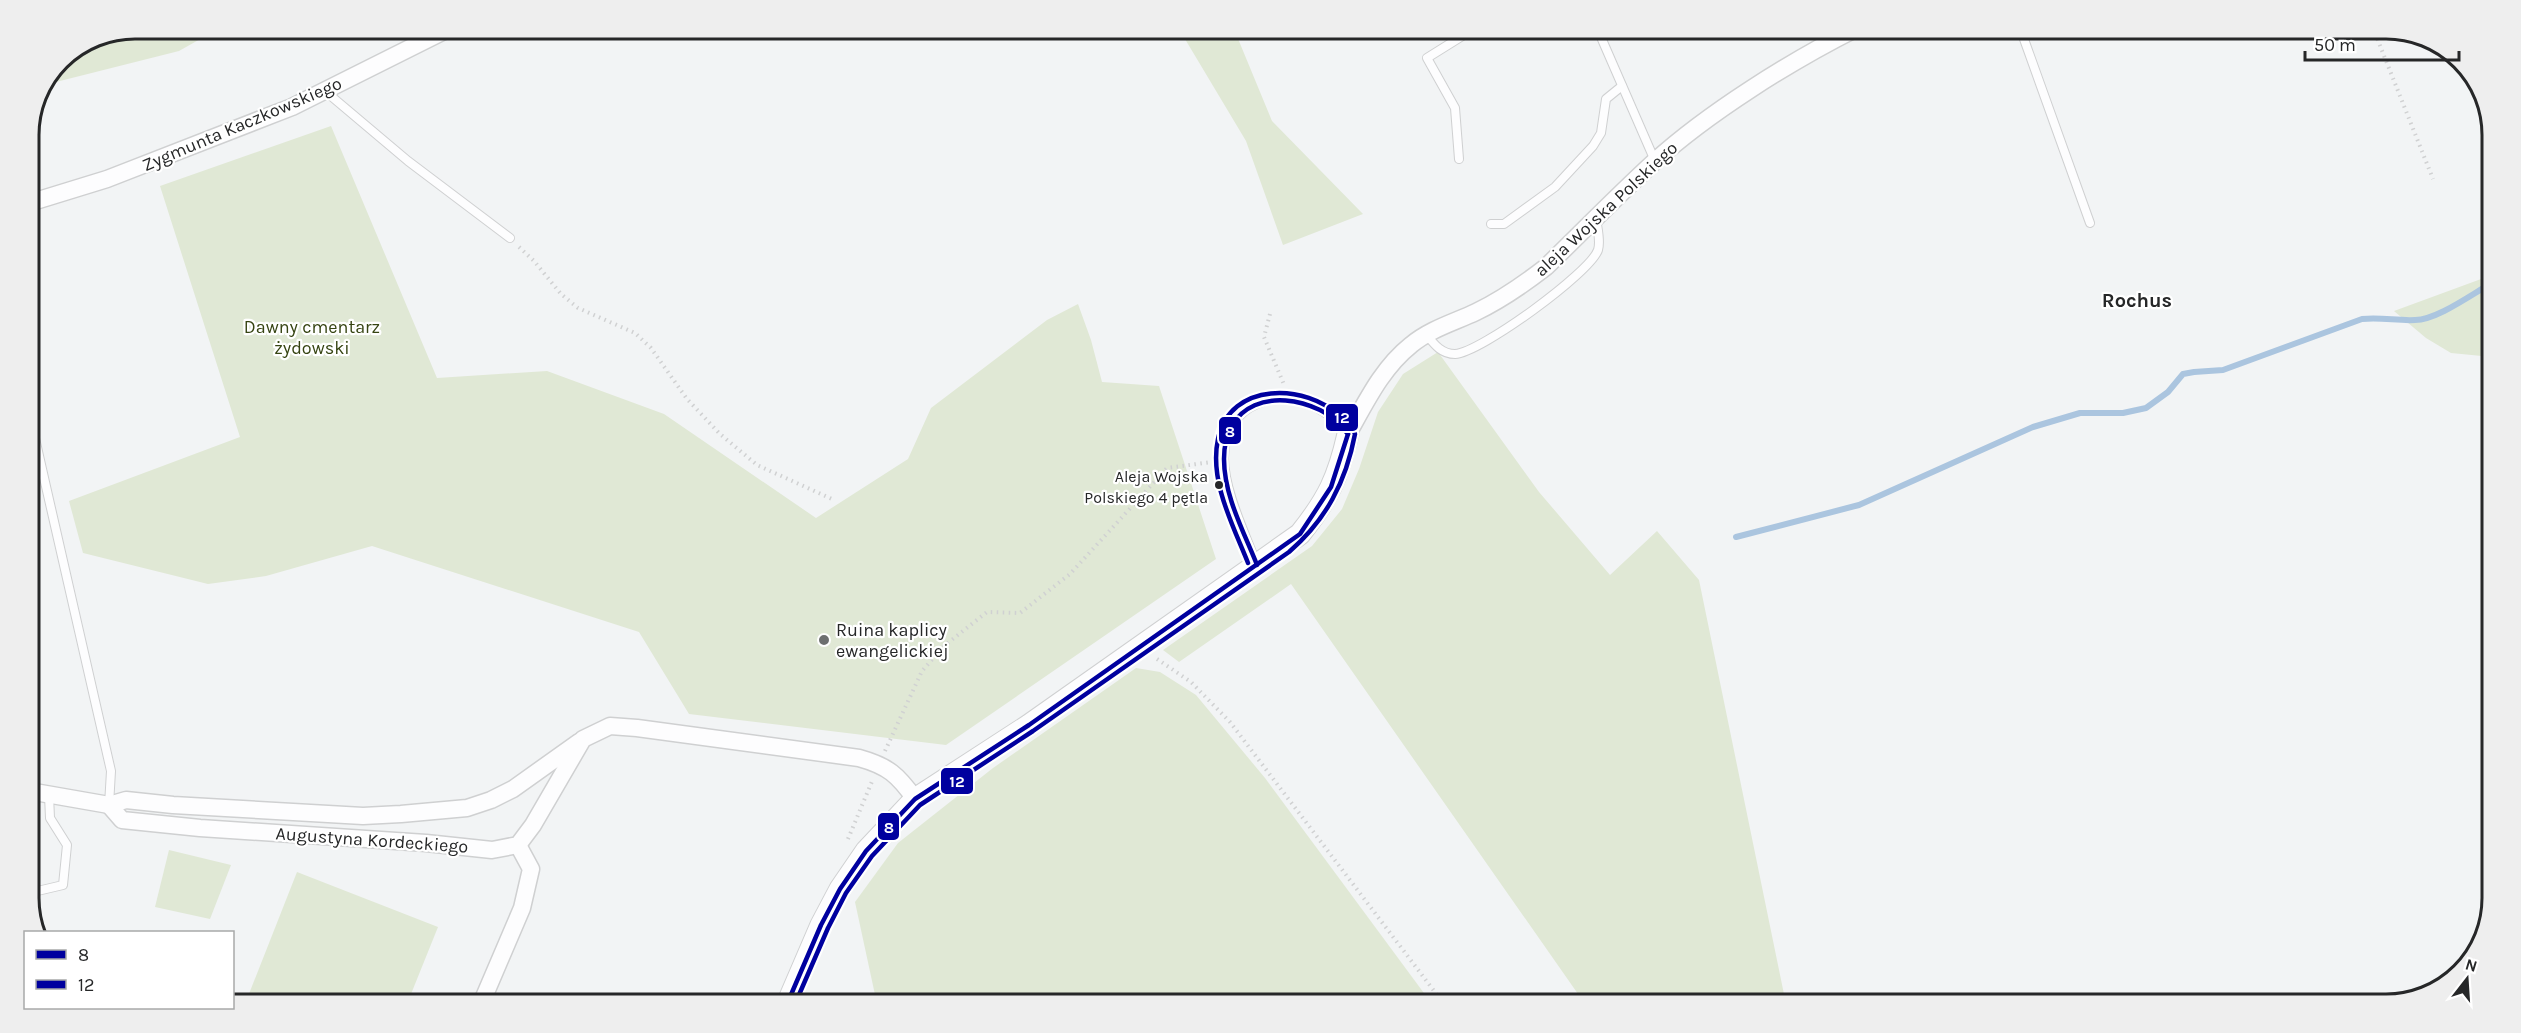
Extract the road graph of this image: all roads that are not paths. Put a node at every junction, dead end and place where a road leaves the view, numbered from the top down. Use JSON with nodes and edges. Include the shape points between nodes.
{"nodes":[{"id":1,"x":428,"y":39,"type":"edge"},
{"id":2,"x":1457,"y":39,"type":"edge"},
{"id":3,"x":1602,"y":39,"type":"edge"},
{"id":4,"x":1835,"y":39,"type":"edge"},
{"id":5,"x":2024,"y":39,"type":"edge"},
{"id":6,"x":1622,"y":86,"type":"junction"},
{"id":7,"x":325,"y":91,"type":"junction"},
{"id":8,"x":1459,"y":159,"type":"dead end"},
{"id":9,"x":1655,"y":161,"type":"junction"},
{"id":10,"x":39,"y":200,"type":"edge"},
{"id":11,"x":1596,"y":217,"type":"junction"},
{"id":12,"x":2090,"y":223,"type":"dead end"},
{"id":13,"x":1491,"y":224,"type":"dead end"},
{"id":14,"x":510,"y":238,"type":"road end"},
{"id":15,"x":1426,"y":334,"type":"junction"},
{"id":16,"x":1348,"y":434,"type":"junction"},
{"id":17,"x":39,"y":456,"type":"edge"},
{"id":18,"x":1257,"y":566,"type":"junction"},
{"id":19,"x":583,"y":739,"type":"junction"},
{"id":20,"x":39,"y":793,"type":"edge"},
{"id":21,"x":49,"y":795,"type":"junction"},
{"id":22,"x":915,"y":799,"type":"junction"},
{"id":23,"x":108,"y":805,"type":"junction"},
{"id":24,"x":518,"y":845,"type":"junction"},
{"id":25,"x":39,"y":891,"type":"edge"},
{"id":26,"x":486,"y":994,"type":"edge"},
{"id":27,"x":792,"y":994,"type":"edge"}],
"edges":[{"from":1,"to":7,"type":"street","name":"Zygmunta Kaczkowskiego"},
{"from":2,"to":8,"type":"lane","via":[[1427,58],[1455,108]]},
{"from":3,"to":6,"type":"lane"},
{"from":4,"to":9,"type":"street","name":"aleja Wojska Polskiego","via":[[1746,94]]},
{"from":5,"to":12,"type":"lane"},
{"from":6,"to":9,"type":"lane"},
{"from":6,"to":13,"type":"lane","via":[[1606,99],[1601,133],[1593,146],[1555,187],[1504,224]]},
{"from":7,"to":10,"type":"street","name":"Zygmunta Kaczkowskiego","via":[[107,179]]},
{"from":7,"to":14,"type":"lane","via":[[408,161]]},
{"from":9,"to":11,"type":"street","name":"aleja Wojska Polskiego"},
{"from":11,"to":15,"type":"street","name":"aleja Wojska Polskiego","via":[[1526,282],[1478,311]]},
{"from":11,"to":15,"type":"lane","via":[[1598,249],[1589,264],[1514,324],[1473,349],[1455,354],[1440,351]]},
{"from":15,"to":16,"type":"street","name":"aleja Wojska Polskiego","via":[[1402,352],[1380,379]]},
{"from":16,"to":18,"type":"street","name":"aleja Wojska Polskiego","via":[[1342,463],[1320,510],[1300,534]]},
{"from":16,"to":18,"type":"lane","via":[[1323,411],[1287,399],[1252,405],[1230,428],[1224,460],[1232,498]]},
{"from":17,"to":23,"type":"lane","via":[[111,771]]},
{"from":18,"to":22,"type":"street","name":"aleja Wojska Polskiego","via":[[1029,725]]},
{"from":19,"to":22,"type":"street","name":"Augustyna Kordeckiego","via":[[610,726],[841,754],[879,763],[901,779]]},
{"from":19,"to":23,"type":"street","name":"Augustyna Kordeckiego","via":[[513,789],[467,808],[363,816],[126,800]]},
{"from":19,"to":24,"type":"street"},
{"from":20,"to":21,"type":"street","name":"Augustyna Kordeckiego"},
{"from":21,"to":23,"type":"street","name":"Augustyna Kordeckiego"},
{"from":21,"to":25,"type":"lane","via":[[50,818],[67,845],[63,885]]},
{"from":22,"to":27,"type":"street","name":"aleja Wojska Polskiego","via":[[866,851],[840,889]]},
{"from":23,"to":24,"type":"street","name":"Augustyna Kordeckiego","via":[[122,820],[200,828],[492,850]]},
{"from":24,"to":26,"type":"street","via":[[531,869],[522,908]]}]}
